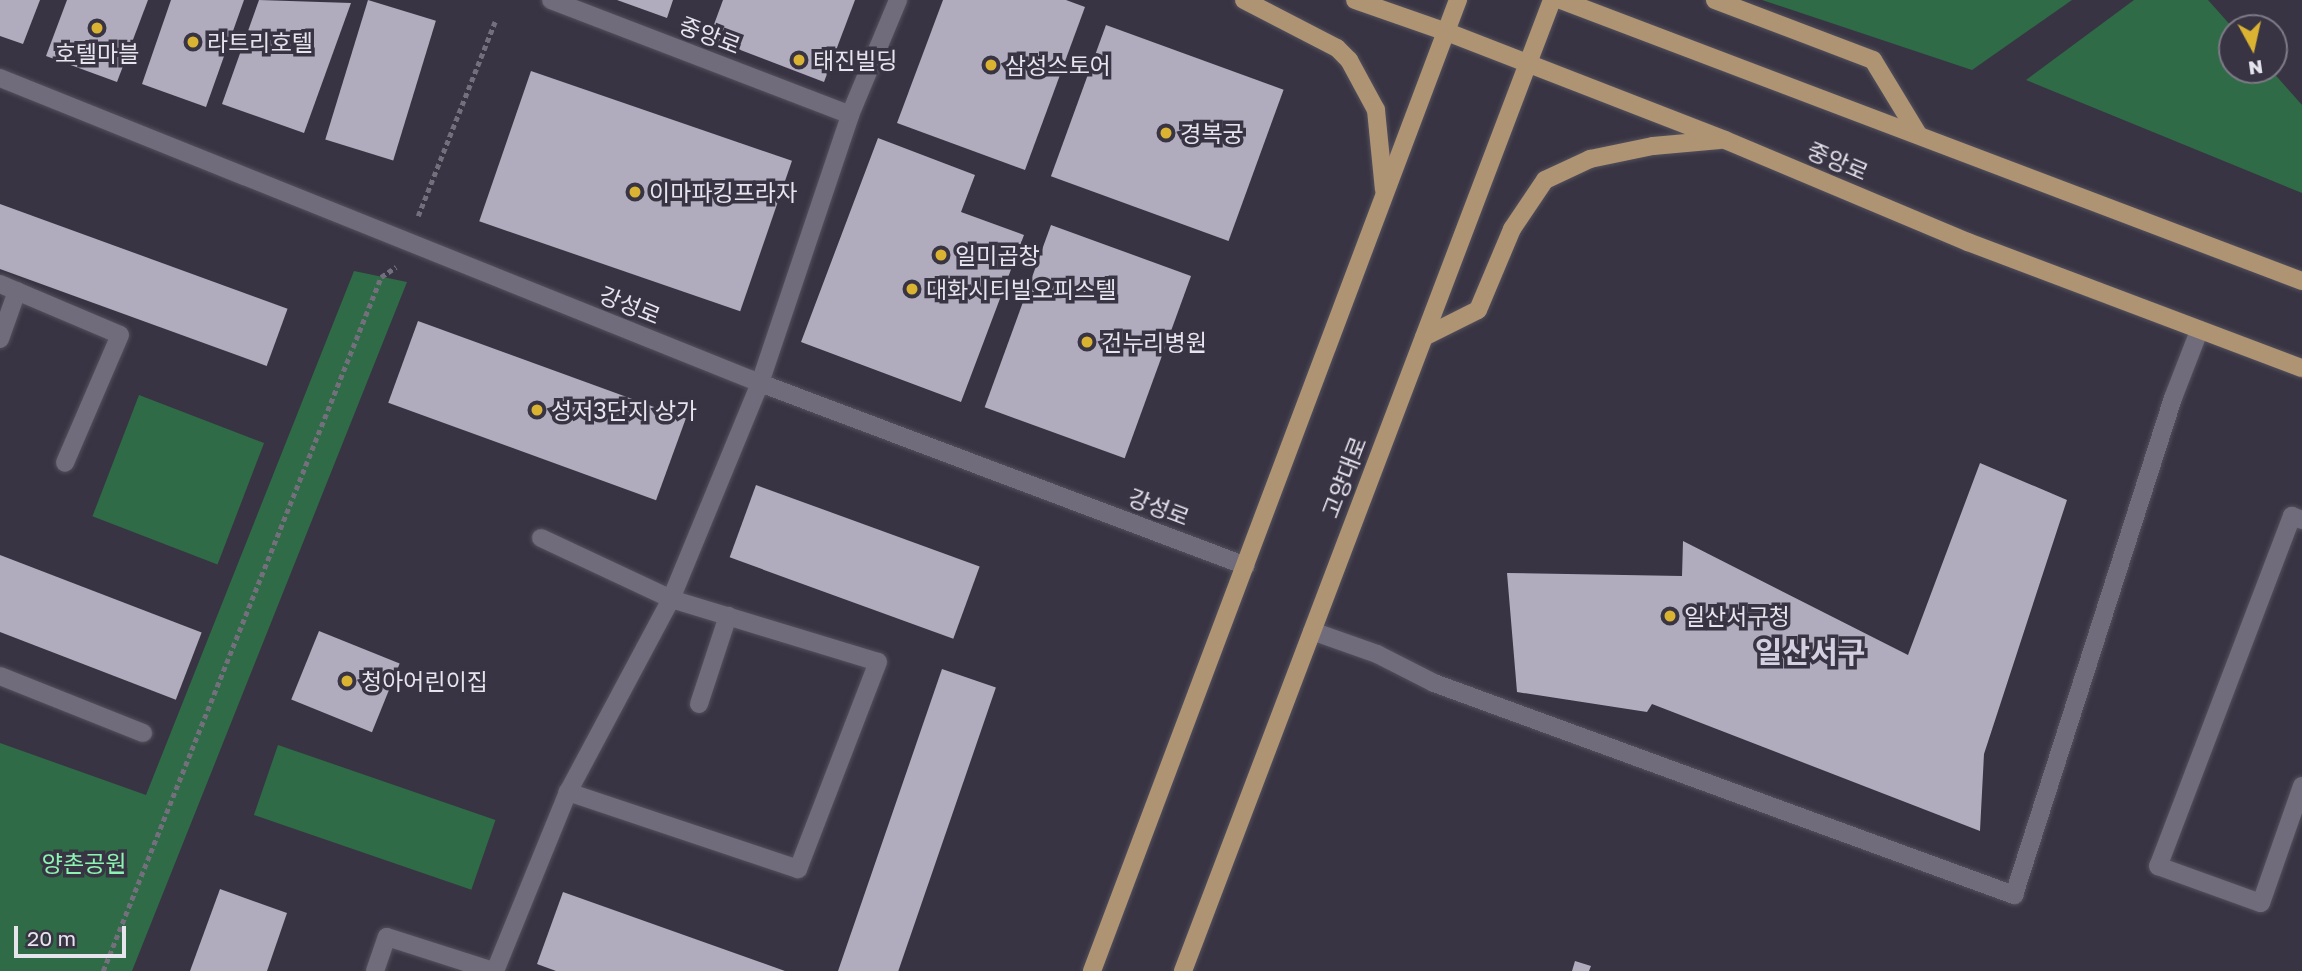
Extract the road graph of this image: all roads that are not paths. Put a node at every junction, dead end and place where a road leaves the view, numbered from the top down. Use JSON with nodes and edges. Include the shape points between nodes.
{"nodes":[{"id":1,"x":551,"y":0,"type":"edge"},
{"id":2,"x":898,"y":0,"type":"edge"},
{"id":3,"x":1244,"y":0,"type":"edge"},
{"id":4,"x":1355,"y":0,"type":"edge"},
{"id":5,"x":1458,"y":0,"type":"edge"},
{"id":6,"x":1552,"y":0,"type":"edge"},
{"id":7,"x":1561,"y":0,"type":"edge"},
{"id":8,"x":1716,"y":0,"type":"edge"},
{"id":9,"x":1447,"y":32,"type":"junction"},
{"id":10,"x":1528,"y":65,"type":"junction"},
{"id":11,"x":0,"y":78,"type":"edge"},
{"id":12,"x":850,"y":116,"type":"junction"},
{"id":13,"x":1919,"y":134,"type":"junction"},
{"id":14,"x":1725,"y":140,"type":"junction"},
{"id":15,"x":1384,"y":200,"type":"junction"},
{"id":16,"x":2302,"y":281,"type":"edge"},
{"id":17,"x":8,"y":288,"type":"edge"},
{"id":18,"x":2200,"y":331,"type":"junction"},
{"id":19,"x":1424,"y":337,"type":"junction"},
{"id":20,"x":0,"y":339,"type":"edge"},
{"id":21,"x":2302,"y":368,"type":"edge"},
{"id":22,"x":760,"y":383,"type":"junction"},
{"id":23,"x":65,"y":463,"type":"dead end"},
{"id":24,"x":2302,"y":520,"type":"edge"},
{"id":25,"x":541,"y":538,"type":"dead end"},
{"id":26,"x":1246,"y":566,"type":"junction"},
{"id":27,"x":671,"y":599,"type":"junction"},
{"id":28,"x":728,"y":616,"type":"junction"},
{"id":29,"x":1312,"y":631,"type":"junction"},
{"id":30,"x":0,"y":676,"type":"edge"},
{"id":31,"x":699,"y":704,"type":"dead end"},
{"id":32,"x":143,"y":733,"type":"dead end"},
{"id":33,"x":2302,"y":786,"type":"edge"},
{"id":34,"x":568,"y":792,"type":"junction"},
{"id":35,"x":375,"y":971,"type":"edge"},
{"id":36,"x":494,"y":971,"type":"edge"},
{"id":37,"x":1092,"y":971,"type":"edge"},
{"id":38,"x":1183,"y":971,"type":"edge"}],
"edges":[{"from":1,"to":12,"type":"street","name":"중앙로"},
{"from":2,"to":12,"type":"street"},
{"from":3,"to":15,"type":"main road","via":[[1337,48],[1349,60],[1376,110]]},
{"from":4,"to":9,"type":"main road","name":"중앙로"},
{"from":5,"to":9,"type":"main road"},
{"from":6,"to":10,"type":"main road","name":"고양대로"},
{"from":7,"to":13,"type":"main road"},
{"from":8,"to":13,"type":"main road","via":[[1873,60]]},
{"from":9,"to":10,"type":"main road","name":"중앙로"},
{"from":9,"to":15,"type":"main road"},
{"from":10,"to":14,"type":"main road","name":"중앙로"},
{"from":10,"to":19,"type":"main road","name":"고양대로"},
{"from":11,"to":22,"type":"street","name":"강성로"},
{"from":12,"to":22,"type":"street"},
{"from":13,"to":16,"type":"main road"},
{"from":14,"to":18,"type":"main road","name":"중앙로","via":[[1968,242]]},
{"from":14,"to":19,"type":"main road","via":[[1653,146],[1590,159],[1545,180],[1512,229],[1478,310]]},
{"from":15,"to":26,"type":"main road"},
{"from":17,"to":20,"type":"street"},
{"from":17,"to":23,"type":"street","via":[[120,335]]},
{"from":18,"to":21,"type":"main road","name":"중앙로"},
{"from":18,"to":29,"type":"street","via":[[2173,398],[2014,895],[1434,683],[1377,654]]},
{"from":19,"to":29,"type":"main road","name":"고양대로"},
{"from":22,"to":26,"type":"street","name":"강성로"},
{"from":22,"to":27,"type":"street","via":[[745,410]]},
{"from":24,"to":33,"type":"street","via":[[2292,516],[2158,866],[2262,903]]},
{"from":25,"to":27,"type":"street"},
{"from":26,"to":37,"type":"main road"},
{"from":27,"to":28,"type":"street"},
{"from":27,"to":34,"type":"street"},
{"from":28,"to":31,"type":"street"},
{"from":28,"to":34,"type":"street","via":[[878,662],[798,869]]},
{"from":29,"to":38,"type":"main road","name":"고양대로"},
{"from":30,"to":32,"type":"street"},
{"from":34,"to":36,"type":"street"},
{"from":35,"to":36,"type":"street","via":[[387,937]]}]}
